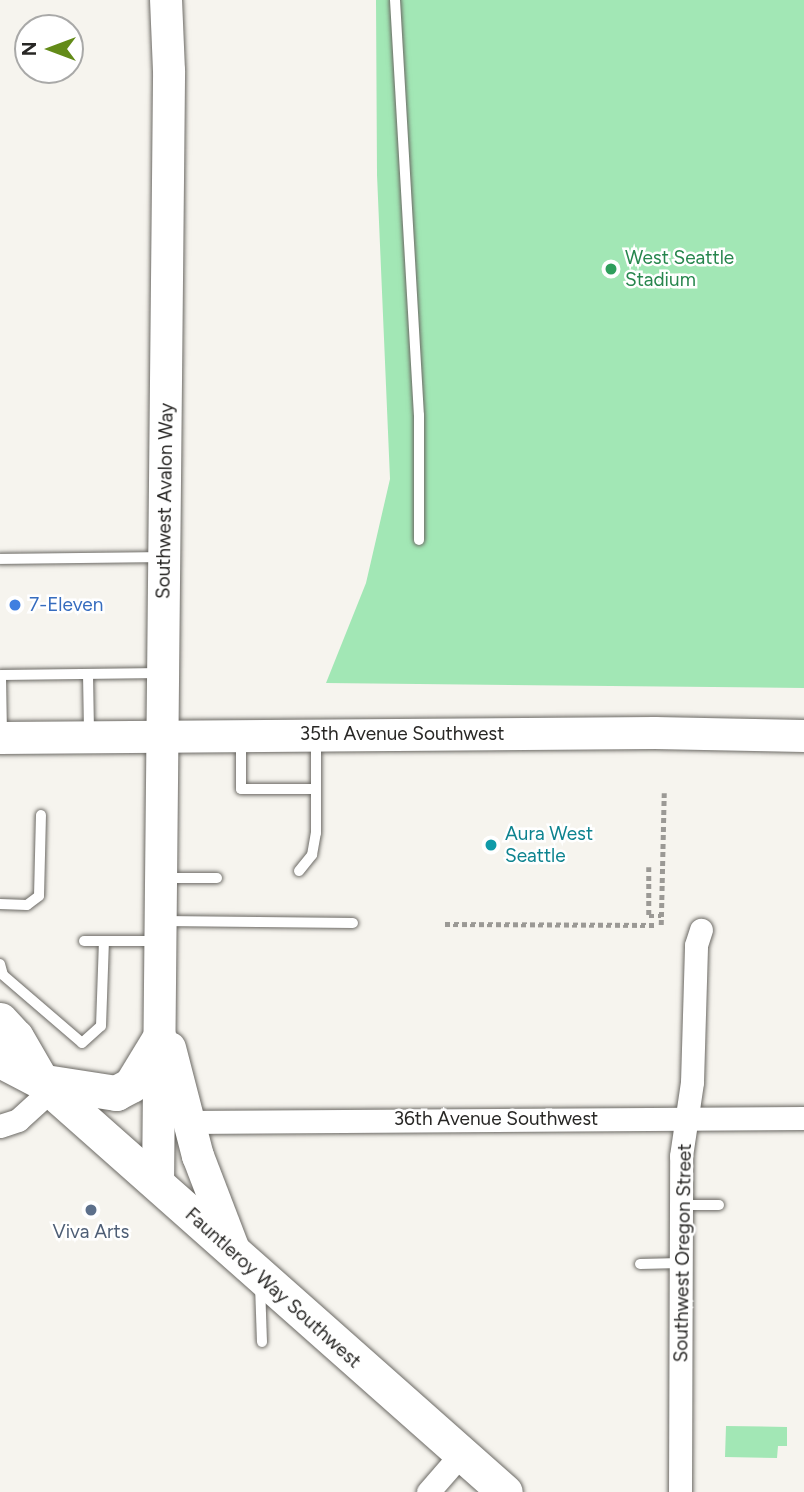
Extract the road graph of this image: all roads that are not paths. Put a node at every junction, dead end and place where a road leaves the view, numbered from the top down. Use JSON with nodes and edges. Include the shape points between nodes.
{"nodes":[{"id":1,"x":166,"y":0,"type":"edge"},
{"id":2,"x":395,"y":0,"type":"edge"},
{"id":3,"x":419,"y":540,"type":"dead end"},
{"id":4,"x":164,"y":557,"type":"junction"},
{"id":5,"x":0,"y":559,"type":"edge"},
{"id":6,"x":164,"y":673,"type":"junction"},
{"id":7,"x":88,"y":674,"type":"junction"},
{"id":8,"x":163,"y":734,"type":"junction"},
{"id":9,"x":241,"y":734,"type":"junction"},
{"id":10,"x":316,"y":734,"type":"junction"},
{"id":11,"x":89,"y":736,"type":"junction"},
{"id":12,"x":804,"y":736,"type":"edge"},
{"id":13,"x":1,"y":738,"type":"edge"},
{"id":14,"x":316,"y":789,"type":"junction"},
{"id":15,"x":41,"y":815,"type":"dead end"},
{"id":16,"x":299,"y":871,"type":"dead end"},
{"id":17,"x":161,"y":878,"type":"junction"},
{"id":18,"x":217,"y":878,"type":"dead end"},
{"id":19,"x":0,"y":904,"type":"edge"},
{"id":20,"x":353,"y":923,"type":"dead end"},
{"id":21,"x":701,"y":930,"type":"dead end"},
{"id":22,"x":160,"y":931,"type":"junction"},
{"id":23,"x":85,"y":941,"type":"dead end"},
{"id":24,"x":104,"y":941,"type":"junction"},
{"id":25,"x":0,"y":964,"type":"edge"},
{"id":26,"x":159,"y":1002,"type":"junction"},
{"id":27,"x":0,"y":1020,"type":"edge"},
{"id":28,"x":159,"y":1039,"type":"junction"},
{"id":29,"x":0,"y":1060,"type":"edge"},
{"id":30,"x":46,"y":1086,"type":"junction"},
{"id":31,"x":158,"y":1104,"type":"junction"},
{"id":32,"x":688,"y":1118,"type":"junction"},
{"id":33,"x":804,"y":1118,"type":"edge"},
{"id":34,"x":187,"y":1122,"type":"junction"},
{"id":35,"x":0,"y":1126,"type":"edge"},
{"id":36,"x":159,"y":1185,"type":"junction"},
{"id":37,"x":681,"y":1205,"type":"junction"},
{"id":38,"x":719,"y":1205,"type":"dead end"},
{"id":39,"x":680,"y":1263,"type":"junction"},
{"id":40,"x":640,"y":1264,"type":"dead end"},
{"id":41,"x":248,"y":1266,"type":"junction"},
{"id":42,"x":262,"y":1342,"type":"dead end"},
{"id":43,"x":461,"y":1454,"type":"junction"},
{"id":44,"x":428,"y":1492,"type":"edge"},
{"id":45,"x":505,"y":1492,"type":"edge"},
{"id":46,"x":680,"y":1492,"type":"edge"}],
"edges":[{"from":1,"to":4,"type":"main road","name":"Southwest Avalon Way"},
{"from":2,"to":3,"type":"lane","via":[[419,415]]},
{"from":4,"to":5,"type":"lane"},
{"from":4,"to":6,"type":"main road","name":"Southwest Avalon Way"},
{"from":6,"to":7,"type":"lane"},
{"from":6,"to":8,"type":"main road","name":"Southwest Avalon Way"},
{"from":7,"to":11,"type":"lane"},
{"from":7,"to":13,"type":"lane","via":[[1,675]]},
{"from":8,"to":9,"type":"main road","name":"35th Avenue Southwest"},
{"from":8,"to":11,"type":"main road","name":"35th Avenue Southwest"},
{"from":8,"to":17,"type":"main road","name":"Southwest Avalon Way"},
{"from":9,"to":10,"type":"main road","name":"35th Avenue Southwest"},
{"from":9,"to":14,"type":"lane","via":[[241,789]]},
{"from":10,"to":12,"type":"main road","name":"35th Avenue Southwest"},
{"from":10,"to":14,"type":"lane"},
{"from":11,"to":13,"type":"main road","name":"35th Avenue Southwest"},
{"from":14,"to":16,"type":"lane","via":[[312,855]]},
{"from":15,"to":19,"type":"lane","via":[[39,896],[27,905]]},
{"from":17,"to":18,"type":"lane"},
{"from":17,"to":22,"type":"main road","name":"Southwest Avalon Way"},
{"from":20,"to":22,"type":"lane"},
{"from":21,"to":32,"type":"street","name":"Southwest Oregon Street"},
{"from":22,"to":24,"type":"lane"},
{"from":22,"to":26,"type":"main road","name":"Southwest Avalon Way"},
{"from":23,"to":24,"type":"lane"},
{"from":24,"to":25,"type":"lane","via":[[102,1026],[82,1043],[3,975]]},
{"from":26,"to":28,"type":"main road","name":"Southwest Avalon Way"},
{"from":26,"to":34,"type":"main road","name":"Southwest Avalon Way"},
{"from":27,"to":30,"type":"main road","name":"Fauntleroy Way Southwest"},
{"from":28,"to":30,"type":"main road","via":[[131,1085],[116,1093]]},
{"from":28,"to":31,"type":"main road","name":"Southwest Avalon Way"},
{"from":29,"to":30,"type":"main road","name":"Fauntleroy Way Southwest"},
{"from":30,"to":35,"type":"street","via":[[18,1120]]},
{"from":30,"to":36,"type":"main road","name":"Fauntleroy Way Southwest"},
{"from":31,"to":34,"type":"main road"},
{"from":31,"to":36,"type":"main road","name":"Southwest Avalon Way"},
{"from":32,"to":33,"type":"street","name":"36th Avenue Southwest"},
{"from":32,"to":34,"type":"street","name":"36th Avenue Southwest"},
{"from":32,"to":37,"type":"street","name":"Southwest Oregon Street","via":[[681,1156]]},
{"from":34,"to":41,"type":"main road","name":"Southwest Avalon Way"},
{"from":36,"to":41,"type":"main road","name":"Fauntleroy Way Southwest"},
{"from":37,"to":38,"type":"lane"},
{"from":37,"to":39,"type":"street","name":"Southwest Oregon Street"},
{"from":39,"to":40,"type":"lane"},
{"from":39,"to":46,"type":"street","name":"Southwest Oregon Street","via":[[672,1389]]},
{"from":41,"to":42,"type":"lane"},
{"from":41,"to":43,"type":"main road","name":"Fauntleroy Way Southwest"},
{"from":43,"to":44,"type":"street"},
{"from":43,"to":45,"type":"main road","name":"Fauntleroy Way Southwest"}]}
